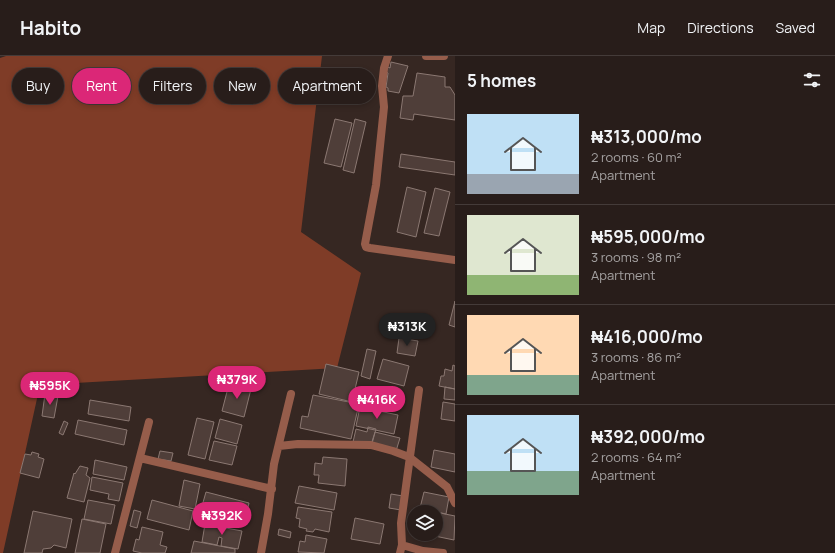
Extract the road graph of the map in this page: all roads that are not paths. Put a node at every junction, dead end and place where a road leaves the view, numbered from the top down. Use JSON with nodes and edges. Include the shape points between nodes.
{"nodes":[{"id":1,"x":388,"y":56,"type":"edge"},
{"id":2,"x":426,"y":56,"type":"edge"},
{"id":3,"x":444,"y":56,"type":"edge"},
{"id":4,"x":455,"y":260,"type":"edge"},
{"id":5,"x":419,"y":390,"type":"dead end"},
{"id":6,"x":291,"y":394,"type":"dead end"},
{"id":7,"x":149,"y":422,"type":"dead end"},
{"id":8,"x":279,"y":446,"type":"junction"},
{"id":9,"x":409,"y":457,"type":"junction"},
{"id":10,"x":140,"y":458,"type":"junction"},
{"id":11,"x":272,"y":489,"type":"junction"},
{"id":12,"x":455,"y":503,"type":"edge"},
{"id":13,"x":401,"y":549,"type":"edge"},
{"id":14,"x":115,"y":553,"type":"edge"},
{"id":15,"x":261,"y":553,"type":"edge"},
{"id":16,"x":443,"y":553,"type":"edge"}],
"edges":[{"from":1,"to":4,"type":"street","via":[[382,86],[384,107],[376,185],[365,244],[370,248]]},
{"from":2,"to":3,"type":"street"},
{"from":5,"to":9,"type":"street"},
{"from":6,"to":8,"type":"street"},
{"from":7,"to":10,"type":"street"},
{"from":8,"to":9,"type":"street","via":[[371,445]]},
{"from":8,"to":11,"type":"street","via":[[274,464]]},
{"from":9,"to":12,"type":"street","via":[[447,487]]},
{"from":9,"to":13,"type":"street","via":[[401,523]]},
{"from":10,"to":11,"type":"street"},
{"from":10,"to":14,"type":"street"},
{"from":11,"to":15,"type":"street"},
{"from":13,"to":16,"type":"street"}]}
